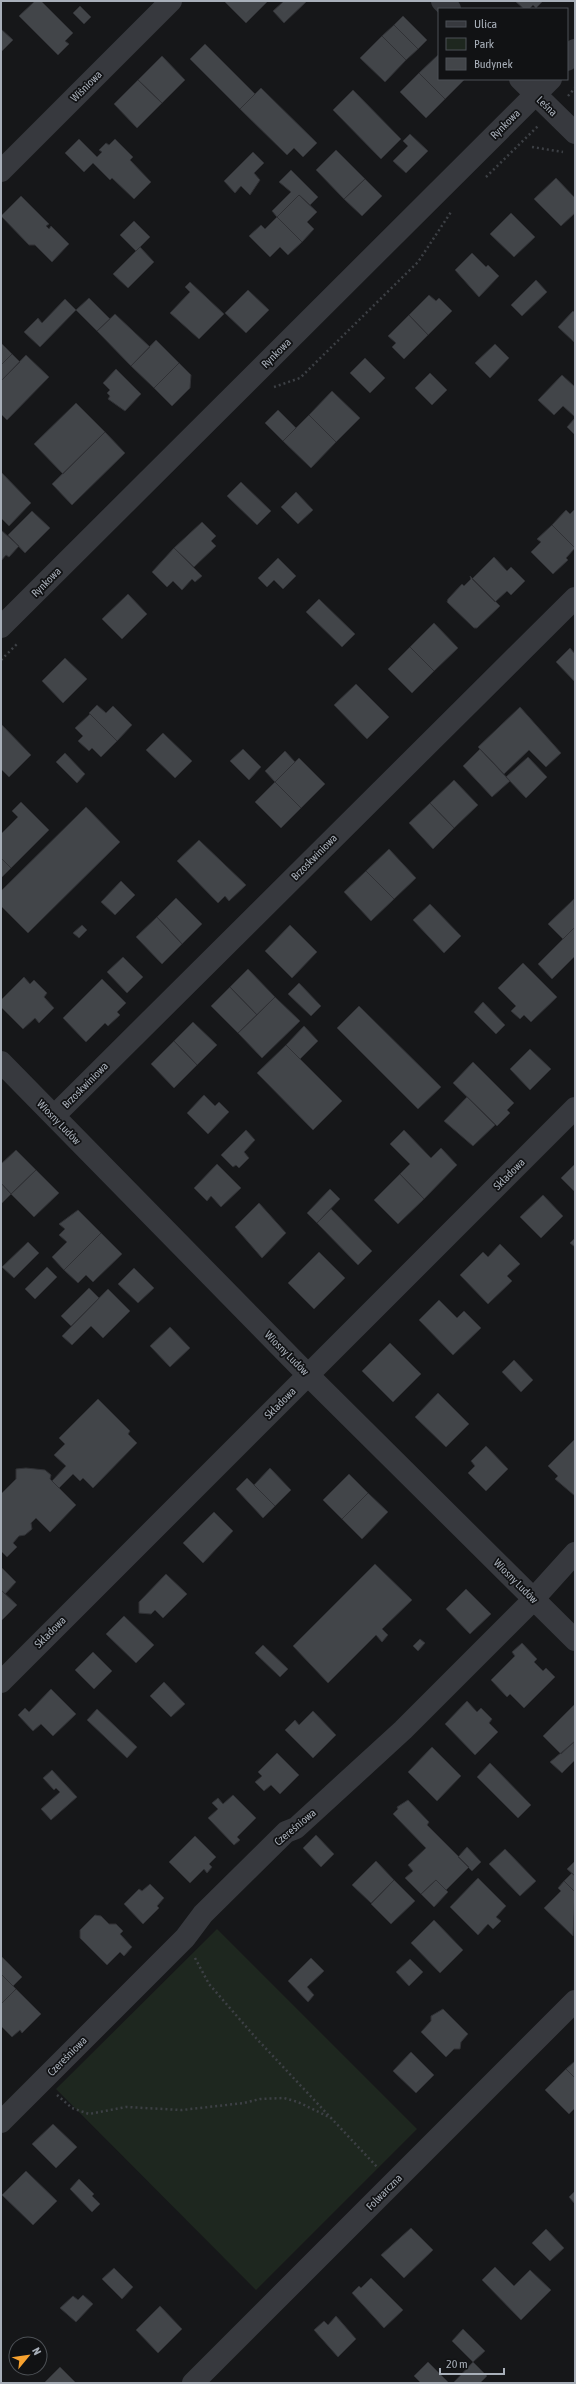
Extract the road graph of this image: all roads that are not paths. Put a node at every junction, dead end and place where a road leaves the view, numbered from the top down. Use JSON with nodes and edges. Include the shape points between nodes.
{"nodes":[{"id":1,"x":171,"y":1,"type":"edge"},
{"id":2,"x":575,"y":50,"type":"edge"},
{"id":3,"x":568,"y":59,"type":"edge"},
{"id":4,"x":521,"y":80,"type":"edge"},
{"id":5,"x":550,"y":80,"type":"edge"},
{"id":6,"x":536,"y":94,"type":"junction"},
{"id":7,"x":571,"y":143,"type":"edge"},
{"id":8,"x":1,"y":171,"type":"edge"},
{"id":9,"x":575,"y":598,"type":"edge"},
{"id":10,"x":1,"y":627,"type":"edge"},
{"id":11,"x":1,"y":1062,"type":"edge"},
{"id":12,"x":575,"y":1108,"type":"edge"},
{"id":13,"x":54,"y":1116,"type":"junction"},
{"id":14,"x":308,"y":1375,"type":"junction"},
{"id":15,"x":575,"y":1553,"type":"edge"},
{"id":16,"x":533,"y":1598,"type":"junction"},
{"id":17,"x":575,"y":1640,"type":"edge"},
{"id":18,"x":1,"y":1682,"type":"edge"},
{"id":19,"x":575,"y":2001,"type":"edge"},
{"id":20,"x":1,"y":2122,"type":"edge"},
{"id":21,"x":193,"y":2383,"type":"edge"}],
"edges":[{"from":1,"to":8,"type":"street","name":"Wiśniowa"},
{"from":2,"to":3,"type":"street"},
{"from":4,"to":6,"type":"street","name":"Leśna"},
{"from":5,"to":6,"type":"street","name":"Rynkowa"},
{"from":6,"to":7,"type":"street","name":"Leśna"},
{"from":6,"to":10,"type":"street","name":"Rynkowa"},
{"from":9,"to":13,"type":"street","name":"Brzoskwiniowa"},
{"from":11,"to":13,"type":"street","name":"Wiosny Ludów"},
{"from":12,"to":14,"type":"street","name":"Składowa"},
{"from":13,"to":14,"type":"street","name":"Wiosny Ludów"},
{"from":14,"to":16,"type":"street","name":"Wiosny Ludów"},
{"from":14,"to":18,"type":"street","name":"Składowa"},
{"from":15,"to":16,"type":"street","name":"Czereśniowa"},
{"from":16,"to":17,"type":"street","name":"Wiosny Ludów"},
{"from":16,"to":20,"type":"street","name":"Czereśniowa","via":[[403,1730],[296,1828],[286,1832],[203,1914],[185,1938]]},
{"from":19,"to":21,"type":"street","name":"Folwarczna"}]}
